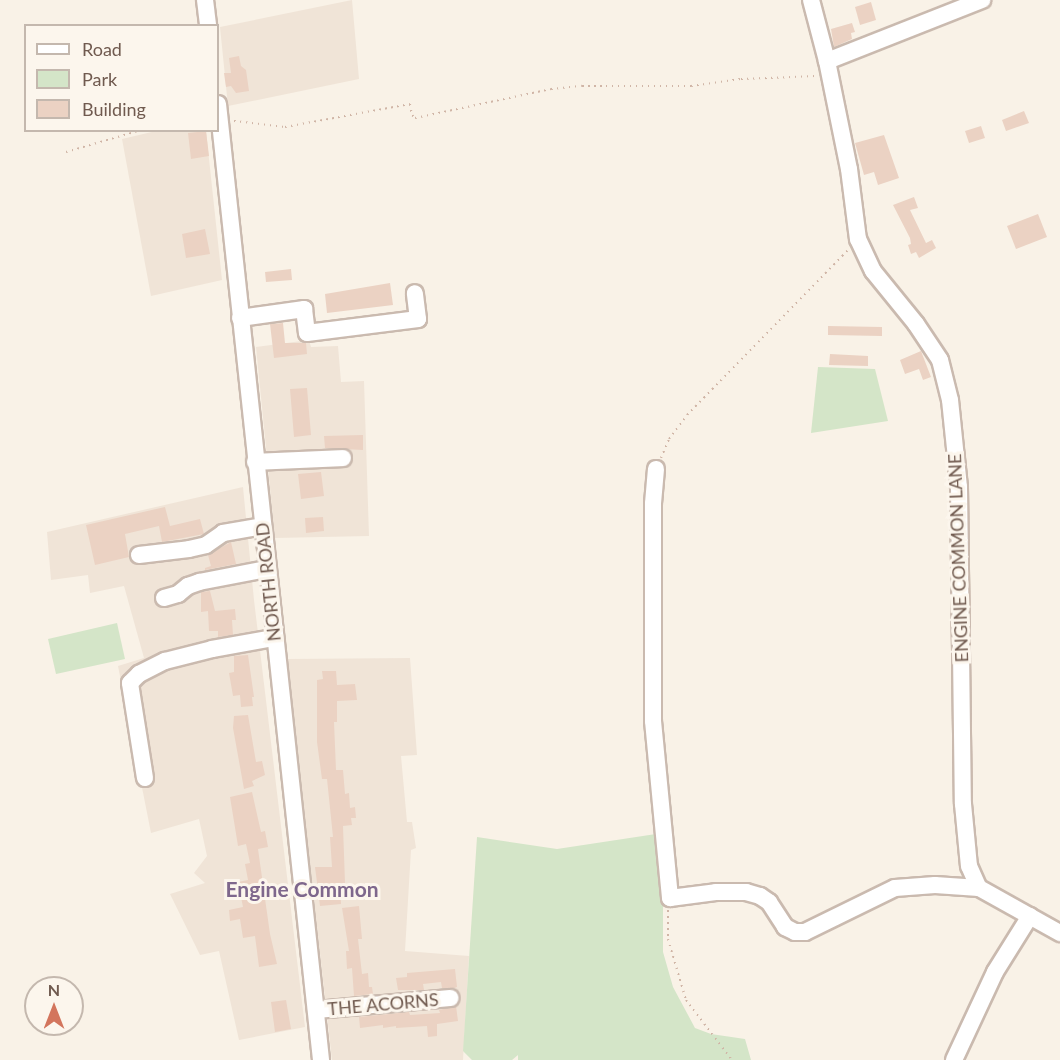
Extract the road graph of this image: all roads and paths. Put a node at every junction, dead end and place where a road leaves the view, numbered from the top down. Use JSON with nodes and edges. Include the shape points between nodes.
{"nodes":[{"id":1,"x":205,"y":0,"type":"edge"},
{"id":2,"x":811,"y":0,"type":"edge"},
{"id":3,"x":982,"y":0,"type":"edge"},
{"id":4,"x":208,"y":24,"type":"edge"},
{"id":5,"x":829,"y":68,"type":"junction"},
{"id":6,"x":219,"y":114,"type":"edge"},
{"id":7,"x":230,"y":120,"type":"dead end"},
{"id":8,"x":134,"y":132,"type":"edge"},
{"id":9,"x":66,"y":152,"type":"dead end"},
{"id":10,"x":858,"y":239,"type":"junction"},
{"id":11,"x":415,"y":293,"type":"dead end"},
{"id":12,"x":240,"y":318,"type":"junction"},
{"id":13,"x":343,"y":458,"type":"dead end"},
{"id":14,"x":255,"y":462,"type":"junction"},
{"id":15,"x":656,"y":469,"type":"joint"},
{"id":16,"x":261,"y":526,"type":"junction"},
{"id":17,"x":139,"y":555,"type":"dead end"},
{"id":18,"x":266,"y":569,"type":"junction"},
{"id":19,"x":164,"y":598,"type":"dead end"},
{"id":20,"x":274,"y":638,"type":"junction"},
{"id":21,"x":145,"y":778,"type":"dead end"},
{"id":22,"x":979,"y":888,"type":"junction"},
{"id":23,"x":670,"y":898,"type":"junction"},
{"id":24,"x":1030,"y":916,"type":"junction"},
{"id":25,"x":1060,"y":933,"type":"edge"},
{"id":26,"x":450,"y":998,"type":"dead end"},
{"id":27,"x":316,"y":1010,"type":"junction"},
{"id":28,"x":321,"y":1060,"type":"edge"},
{"id":29,"x":732,"y":1060,"type":"edge"},
{"id":30,"x":954,"y":1060,"type":"edge"}],
"edges":[{"from":1,"to":4,"type":"street"},
{"from":2,"to":5,"type":"street","name":"ENGINE COMMON LANE"},
{"from":3,"to":5,"type":"street"},
{"from":5,"to":7,"type":"path","via":[[691,86],[551,89],[415,117],[410,104],[285,127]]},
{"from":5,"to":10,"type":"street","name":"ENGINE COMMON LANE"},
{"from":6,"to":12,"type":"street","name":"NORTH ROAD"},
{"from":8,"to":9,"type":"path"},
{"from":10,"to":15,"type":"path","via":[[687,415],[669,439]]},
{"from":10,"to":22,"type":"street","name":"ENGINE COMMON LANE","via":[[873,271],[940,360],[950,400],[959,487],[963,804],[969,866]]},
{"from":11,"to":12,"type":"street","via":[[418,319],[307,333],[304,309]]},
{"from":12,"to":14,"type":"street","name":"NORTH ROAD"},
{"from":13,"to":14,"type":"street"},
{"from":14,"to":16,"type":"street","name":"NORTH ROAD"},
{"from":15,"to":23,"type":"street","via":[[653,721]]},
{"from":16,"to":17,"type":"street","via":[[223,533],[206,545]]},
{"from":16,"to":18,"type":"street","name":"NORTH ROAD"},
{"from":18,"to":19,"type":"street","via":[[199,582]]},
{"from":18,"to":20,"type":"street","name":"NORTH ROAD"},
{"from":20,"to":21,"type":"street","via":[[165,662],[139,674],[130,683]]},
{"from":20,"to":27,"type":"street","name":"NORTH ROAD"},
{"from":22,"to":23,"type":"street","via":[[895,888],[805,932],[785,927],[769,902],[746,892]]},
{"from":22,"to":24,"type":"street"},
{"from":23,"to":29,"type":"path","via":[[668,939],[686,1000]]},
{"from":24,"to":25,"type":"street"},
{"from":24,"to":30,"type":"street","via":[[995,972]]},
{"from":26,"to":27,"type":"street","name":"THE ACORNS"},
{"from":27,"to":28,"type":"street","name":"NORTH ROAD"}]}
